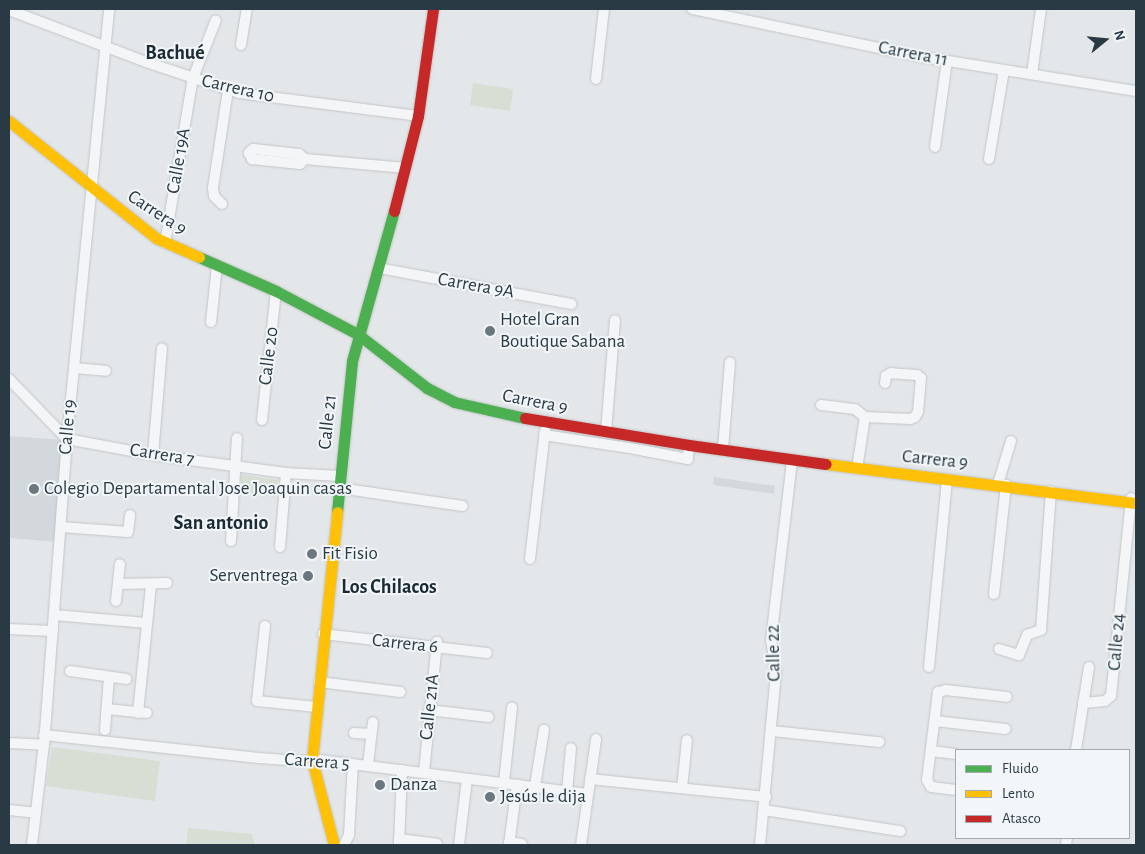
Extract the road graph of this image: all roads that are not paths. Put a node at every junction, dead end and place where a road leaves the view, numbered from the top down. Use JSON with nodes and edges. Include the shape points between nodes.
{"nodes":[{"id":1,"x":109,"y":9,"type":"edge"},
{"id":2,"x":247,"y":9,"type":"edge"},
{"id":3,"x":433,"y":9,"type":"edge"},
{"id":4,"x":604,"y":9,"type":"edge"},
{"id":5,"x":692,"y":9,"type":"edge"},
{"id":6,"x":1041,"y":9,"type":"edge"},
{"id":7,"x":9,"y":10,"type":"edge"},
{"id":8,"x":216,"y":20,"type":"dead end"},
{"id":9,"x":104,"y":45,"type":"junction"},
{"id":10,"x":241,"y":45,"type":"dead end"},
{"id":11,"x":947,"y":61,"type":"junction"},
{"id":12,"x":1004,"y":70,"type":"junction"},
{"id":13,"x":1032,"y":74,"type":"junction"},
{"id":14,"x":193,"y":78,"type":"junction"},
{"id":15,"x":596,"y":79,"type":"dead end"},
{"id":16,"x":228,"y":90,"type":"junction"},
{"id":17,"x":1136,"y":91,"type":"edge"},
{"id":18,"x":418,"y":116,"type":"junction"},
{"id":19,"x":9,"y":121,"type":"edge"},
{"id":20,"x":935,"y":147,"type":"dead end"},
{"id":21,"x":989,"y":159,"type":"dead end"},
{"id":22,"x":305,"y":160,"type":"dead end"},
{"id":23,"x":406,"y":168,"type":"junction"},
{"id":24,"x":93,"y":190,"type":"junction"},
{"id":25,"x":222,"y":204,"type":"dead end"},
{"id":26,"x":164,"y":243,"type":"junction"},
{"id":27,"x":217,"y":266,"type":"junction"},
{"id":28,"x":379,"y":268,"type":"junction"},
{"id":29,"x":276,"y":291,"type":"junction"},
{"id":30,"x":572,"y":304,"type":"dead end"},
{"id":31,"x":615,"y":320,"type":"dead end"},
{"id":32,"x":211,"y":322,"type":"dead end"},
{"id":33,"x":360,"y":335,"type":"junction"},
{"id":34,"x":162,"y":348,"type":"dead end"},
{"id":35,"x":730,"y":362,"type":"dead end"},
{"id":36,"x":74,"y":368,"type":"junction"},
{"id":37,"x":106,"y":371,"type":"dead end"},
{"id":38,"x":9,"y":379,"type":"edge"},
{"id":39,"x":886,"y":383,"type":"dead end"},
{"id":40,"x":821,"y":405,"type":"dead end"},
{"id":41,"x":865,"y":417,"type":"junction"},
{"id":42,"x":262,"y":420,"type":"dead end"},
{"id":43,"x":546,"y":423,"type":"junction"},
{"id":44,"x":606,"y":432,"type":"junction"},
{"id":45,"x":544,"y":435,"type":"junction"},
{"id":46,"x":66,"y":438,"type":"junction"},
{"id":47,"x":237,"y":438,"type":"dead end"},
{"id":48,"x":1011,"y":441,"type":"dead end"},
{"id":49,"x":689,"y":445,"type":"junction"},
{"id":50,"x":723,"y":449,"type":"junction"},
{"id":51,"x":153,"y":455,"type":"junction"},
{"id":52,"x":792,"y":460,"type":"junction"},
{"id":53,"x":237,"y":466,"type":"junction"},
{"id":54,"x":857,"y":468,"type":"junction"},
{"id":55,"x":286,"y":472,"type":"junction"},
{"id":56,"x":340,"y":476,"type":"junction"},
{"id":57,"x":947,"y":479,"type":"junction"},
{"id":58,"x":1002,"y":485,"type":"junction"},
{"id":59,"x":339,"y":488,"type":"junction"},
{"id":60,"x":1050,"y":490,"type":"junction"},
{"id":61,"x":1132,"y":501,"type":"edge"},
{"id":62,"x":463,"y":506,"type":"dead end"},
{"id":63,"x":130,"y":514,"type":"dead end"},
{"id":64,"x":61,"y":527,"type":"junction"},
{"id":65,"x":231,"y":541,"type":"dead end"},
{"id":66,"x":280,"y":547,"type":"dead end"},
{"id":67,"x":530,"y":559,"type":"dead end"},
{"id":68,"x":120,"y":564,"type":"dead end"},
{"id":69,"x":168,"y":582,"type":"dead end"},
{"id":70,"x":118,"y":584,"type":"junction"},
{"id":71,"x":151,"y":584,"type":"junction"},
{"id":72,"x":994,"y":594,"type":"dead end"},
{"id":73,"x":116,"y":601,"type":"dead end"},
{"id":74,"x":54,"y":615,"type":"junction"},
{"id":75,"x":147,"y":622,"type":"junction"},
{"id":76,"x":265,"y":626,"type":"dead end"},
{"id":77,"x":9,"y":628,"type":"edge"},
{"id":78,"x":53,"y":631,"type":"junction"},
{"id":79,"x":323,"y":634,"type":"junction"},
{"id":80,"x":437,"y":645,"type":"junction"},
{"id":81,"x":999,"y":650,"type":"dead end"},
{"id":82,"x":487,"y":653,"type":"dead end"},
{"id":83,"x":929,"y":667,"type":"dead end"},
{"id":84,"x":1089,"y":667,"type":"dead end"},
{"id":85,"x":70,"y":671,"type":"dead end"},
{"id":86,"x":109,"y":677,"type":"junction"},
{"id":87,"x":126,"y":679,"type":"dead end"},
{"id":88,"x":318,"y":682,"type":"junction"},
{"id":89,"x":400,"y":692,"type":"dead end"},
{"id":90,"x":1007,"y":697,"type":"dead end"},
{"id":91,"x":1084,"y":703,"type":"junction"},
{"id":92,"x":316,"y":707,"type":"junction"},
{"id":93,"x":512,"y":708,"type":"dead end"},
{"id":94,"x":107,"y":709,"type":"junction"},
{"id":95,"x":429,"y":710,"type":"junction"},
{"id":96,"x":488,"y":717,"type":"dead end"},
{"id":97,"x":935,"y":721,"type":"junction"},
{"id":98,"x":373,"y":722,"type":"dead end"},
{"id":99,"x":1006,"y":729,"type":"dead end"},
{"id":100,"x":105,"y":730,"type":"dead end"},
{"id":101,"x":544,"y":730,"type":"dead end"},
{"id":102,"x":772,"y":731,"type":"junction"},
{"id":103,"x":354,"y":733,"type":"dead end"},
{"id":104,"x":371,"y":734,"type":"junction"},
{"id":105,"x":596,"y":739,"type":"dead end"},
{"id":106,"x":44,"y":740,"type":"junction"},
{"id":107,"x":687,"y":740,"type":"dead end"},
{"id":108,"x":879,"y":742,"type":"dead end"},
{"id":109,"x":9,"y":743,"type":"edge"},
{"id":110,"x":571,"y":748,"type":"dead end"},
{"id":111,"x":1076,"y":749,"type":"edge"},
{"id":112,"x":931,"y":751,"type":"junction"},
{"id":113,"x":955,"y":754,"type":"edge"},
{"id":114,"x":312,"y":760,"type":"junction"},
{"id":115,"x":353,"y":764,"type":"junction"},
{"id":116,"x":368,"y":765,"type":"junction"},
{"id":117,"x":402,"y":770,"type":"junction"},
{"id":118,"x":424,"y":772,"type":"junction"},
{"id":119,"x":467,"y":778,"type":"junction"},
{"id":120,"x":590,"y":779,"type":"junction"},
{"id":121,"x":504,"y":782,"type":"junction"},
{"id":122,"x":517,"y":785,"type":"junction"},
{"id":123,"x":535,"y":786,"type":"junction"},
{"id":124,"x":682,"y":788,"type":"junction"},
{"id":125,"x":955,"y":790,"type":"edge"},
{"id":126,"x":567,"y":792,"type":"junction"},
{"id":127,"x":588,"y":794,"type":"junction"},
{"id":128,"x":766,"y":797,"type":"junction"},
{"id":129,"x":9,"y":810,"type":"edge"},
{"id":130,"x":764,"y":810,"type":"junction"},
{"id":131,"x":36,"y":813,"type":"junction"},
{"id":132,"x":900,"y":830,"type":"dead end"},
{"id":133,"x":399,"y":842,"type":"edge"},
{"id":134,"x":436,"y":844,"type":"dead end"},
{"id":135,"x":509,"y":844,"type":"edge"},
{"id":136,"x":522,"y":844,"type":"dead end"},
{"id":137,"x":32,"y":845,"type":"edge"},
{"id":138,"x":334,"y":845,"type":"edge"},
{"id":139,"x":344,"y":845,"type":"edge"},
{"id":140,"x":459,"y":845,"type":"edge"},
{"id":141,"x":581,"y":845,"type":"edge"},
{"id":142,"x":760,"y":845,"type":"edge"}],
"edges":[{"from":1,"to":9,"type":"street","name":"Calle 19"},
{"from":2,"to":10,"type":"street"},
{"from":3,"to":18,"type":"main road","name":"Calle 21"},
{"from":4,"to":15,"type":"street"},
{"from":5,"to":11,"type":"street","name":"Carrera 11"},
{"from":6,"to":13,"type":"street"},
{"from":7,"to":9,"type":"street","name":"Carrera 10"},
{"from":8,"to":14,"type":"street","name":"Calle 19A"},
{"from":9,"to":14,"type":"street","name":"Carrera 10"},
{"from":9,"to":24,"type":"street","name":"Calle 19"},
{"from":11,"to":12,"type":"street","name":"Carrera 11"},
{"from":11,"to":20,"type":"street"},
{"from":12,"to":13,"type":"street","name":"Carrera 11"},
{"from":12,"to":21,"type":"street"},
{"from":13,"to":17,"type":"street","name":"Carrera 11"},
{"from":14,"to":16,"type":"street","name":"Carrera 10"},
{"from":14,"to":26,"type":"street","name":"Calle 19A"},
{"from":16,"to":18,"type":"street","name":"Carrera 10"},
{"from":16,"to":25,"type":"street","via":[[213,188],[214,196]]},
{"from":18,"to":23,"type":"main road","name":"Calle 21"},
{"from":19,"to":24,"type":"main road","name":"Carrera 9"},
{"from":22,"to":23,"type":"street"},
{"from":23,"to":28,"type":"main road","name":"Calle 21"},
{"from":24,"to":26,"type":"main road","name":"Carrera 9"},
{"from":24,"to":36,"type":"street","name":"Calle 19"},
{"from":26,"to":27,"type":"main road","name":"Carrera 9"},
{"from":27,"to":29,"type":"main road","name":"Carrera 9"},
{"from":27,"to":32,"type":"street"},
{"from":28,"to":30,"type":"street","name":"Carrera 9A"},
{"from":28,"to":33,"type":"main road","name":"Calle 21"},
{"from":29,"to":33,"type":"main road","name":"Carrera 9"},
{"from":29,"to":42,"type":"street","name":"Calle 20"},
{"from":31,"to":44,"type":"street"},
{"from":33,"to":43,"type":"main road","name":"Carrera 9","via":[[444,398]]},
{"from":33,"to":56,"type":"main road","name":"Calle 21","via":[[352,361]]},
{"from":34,"to":51,"type":"street"},
{"from":35,"to":50,"type":"street"},
{"from":36,"to":37,"type":"street"},
{"from":36,"to":46,"type":"street","name":"Calle 19"},
{"from":38,"to":46,"type":"street"},
{"from":39,"to":41,"type":"street","via":[[886,376],[891,373],[921,378],[918,412],[910,419]]},
{"from":40,"to":41,"type":"street","via":[[855,409]]},
{"from":41,"to":54,"type":"street"},
{"from":43,"to":44,"type":"main road","name":"Carrera 9"},
{"from":43,"to":45,"type":"street"},
{"from":44,"to":49,"type":"main road","name":"Carrera 9"},
{"from":45,"to":49,"type":"street","via":[[688,459]]},
{"from":45,"to":67,"type":"street"},
{"from":46,"to":51,"type":"street","name":"Carrera 7"},
{"from":46,"to":64,"type":"street","name":"Calle 19"},
{"from":47,"to":53,"type":"street"},
{"from":48,"to":58,"type":"street"},
{"from":49,"to":50,"type":"main road","name":"Carrera 9"},
{"from":50,"to":52,"type":"main road","name":"Carrera 9"},
{"from":51,"to":53,"type":"street","name":"Carrera 7"},
{"from":52,"to":54,"type":"main road","name":"Carrera 9"},
{"from":52,"to":102,"type":"street","name":"Calle 22","via":[[771,640],[776,674]]},
{"from":53,"to":55,"type":"street","name":"Carrera 7"},
{"from":53,"to":65,"type":"street"},
{"from":54,"to":57,"type":"main road","name":"Carrera 9"},
{"from":55,"to":56,"type":"street","name":"Carrera 7"},
{"from":55,"to":66,"type":"street"},
{"from":56,"to":59,"type":"main road","name":"Calle 21"},
{"from":57,"to":58,"type":"main road","name":"Carrera 9"},
{"from":57,"to":83,"type":"street"},
{"from":58,"to":60,"type":"main road","name":"Carrera 9"},
{"from":58,"to":72,"type":"street"},
{"from":59,"to":62,"type":"street"},
{"from":59,"to":79,"type":"main road","name":"Calle 21"},
{"from":60,"to":61,"type":"main road","name":"Carrera 9"},
{"from":60,"to":81,"type":"street","via":[[1041,630],[1027,636],[1019,655]]},
{"from":61,"to":91,"type":"street","name":"Calle 24","via":[[1111,696],[1105,701]]},
{"from":63,"to":64,"type":"street","via":[[128,532]]},
{"from":64,"to":74,"type":"street","name":"Calle 19"},
{"from":68,"to":70,"type":"street"},
{"from":69,"to":71,"type":"street"},
{"from":70,"to":71,"type":"street"},
{"from":70,"to":73,"type":"street"},
{"from":71,"to":75,"type":"street"},
{"from":74,"to":75,"type":"street"},
{"from":74,"to":78,"type":"street","name":"Calle 19"},
{"from":75,"to":94,"type":"street","via":[[142,713]]},
{"from":76,"to":92,"type":"street","via":[[257,701]]},
{"from":77,"to":78,"type":"street"},
{"from":78,"to":106,"type":"street","name":"Calle 19"},
{"from":79,"to":80,"type":"street","name":"Carrera 6"},
{"from":79,"to":88,"type":"main road","name":"Calle 21"},
{"from":80,"to":82,"type":"street","name":"Carrera 6"},
{"from":80,"to":95,"type":"street","name":"Calle 21A"},
{"from":84,"to":91,"type":"street","name":"Calle 24"},
{"from":85,"to":86,"type":"street"},
{"from":86,"to":87,"type":"street"},
{"from":86,"to":94,"type":"street"},
{"from":88,"to":89,"type":"street"},
{"from":88,"to":92,"type":"main road","name":"Calle 21"},
{"from":90,"to":97,"type":"street","via":[[941,690],[938,692]]},
{"from":91,"to":111,"type":"street","name":"Calle 24"},
{"from":92,"to":114,"type":"main road","name":"Calle 21"},
{"from":93,"to":121,"type":"street"},
{"from":94,"to":100,"type":"street"},
{"from":95,"to":96,"type":"street"},
{"from":95,"to":118,"type":"street","name":"Calle 21A"},
{"from":97,"to":99,"type":"street"},
{"from":97,"to":112,"type":"street"},
{"from":98,"to":104,"type":"street"},
{"from":101,"to":123,"type":"street"},
{"from":102,"to":108,"type":"street"},
{"from":102,"to":128,"type":"street","name":"Calle 22"},
{"from":103,"to":104,"type":"street"},
{"from":104,"to":116,"type":"street"},
{"from":105,"to":120,"type":"street"},
{"from":106,"to":109,"type":"street","name":"Carrera 5"},
{"from":106,"to":114,"type":"street","name":"Carrera 5","via":[[299,762]]},
{"from":106,"to":131,"type":"street","name":"Calle 19"},
{"from":107,"to":124,"type":"street"},
{"from":110,"to":126,"type":"street"},
{"from":112,"to":113,"type":"street"},
{"from":112,"to":125,"type":"street","via":[[928,784]]},
{"from":114,"to":115,"type":"street","name":"Carrera 5"},
{"from":114,"to":138,"type":"main road","name":"Calle 21"},
{"from":115,"to":116,"type":"street","name":"Carrera 5"},
{"from":115,"to":139,"type":"street","via":[[349,835]]},
{"from":116,"to":117,"type":"street","name":"Carrera 5"},
{"from":117,"to":118,"type":"street","name":"Carrera 5"},
{"from":117,"to":133,"type":"street"},
{"from":118,"to":119,"type":"street","name":"Carrera 5"},
{"from":119,"to":121,"type":"street","name":"Carrera 5"},
{"from":119,"to":140,"type":"street"},
{"from":120,"to":124,"type":"street"},
{"from":120,"to":127,"type":"street"},
{"from":121,"to":122,"type":"street","name":"Carrera 5"},
{"from":122,"to":123,"type":"street","name":"Carrera 5"},
{"from":122,"to":135,"type":"street"},
{"from":123,"to":126,"type":"street","name":"Carrera 5"},
{"from":124,"to":128,"type":"street"},
{"from":126,"to":127,"type":"street","name":"Carrera 5"},
{"from":127,"to":141,"type":"street"},
{"from":128,"to":130,"type":"street","name":"Calle 22"},
{"from":129,"to":131,"type":"street"},
{"from":130,"to":132,"type":"street"},
{"from":130,"to":142,"type":"street","name":"Calle 22"},
{"from":131,"to":137,"type":"street","name":"Calle 19"},
{"from":133,"to":134,"type":"street"},
{"from":135,"to":136,"type":"street"}]}
